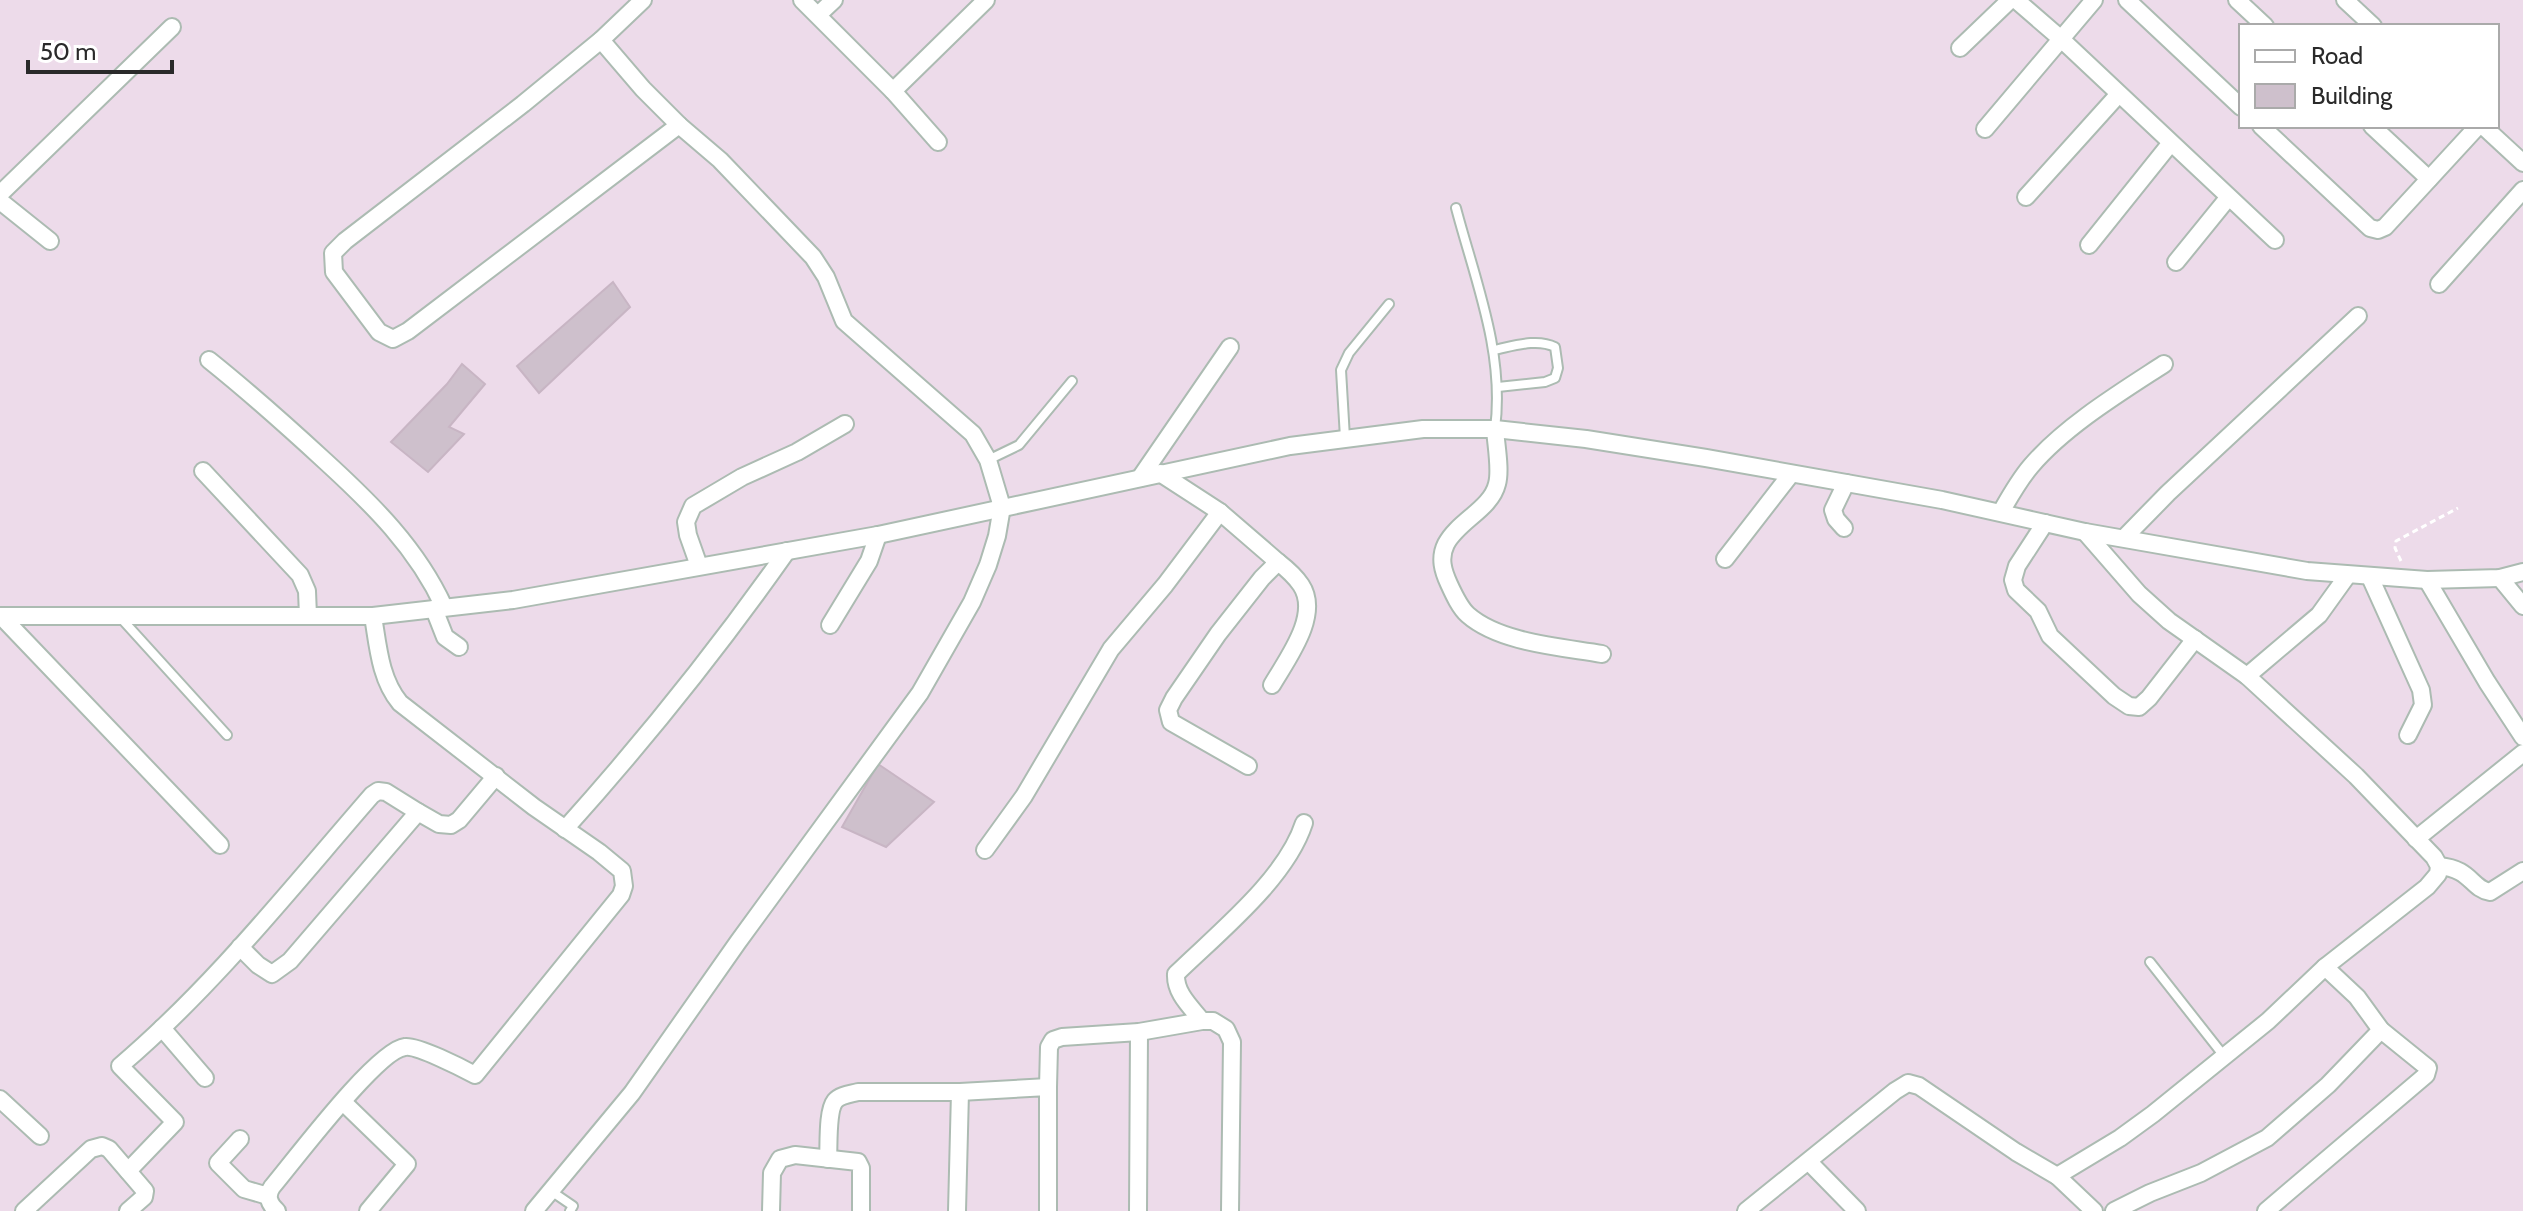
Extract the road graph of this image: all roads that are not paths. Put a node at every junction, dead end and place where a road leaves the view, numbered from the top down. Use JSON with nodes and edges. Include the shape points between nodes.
{"nodes":[{"id":1,"x":643,"y":0,"type":"edge"},
{"id":2,"x":802,"y":0,"type":"edge"},
{"id":3,"x":834,"y":0,"type":"edge"},
{"id":4,"x":986,"y":0,"type":"edge"},
{"id":5,"x":2013,"y":0,"type":"edge"},
{"id":6,"x":2094,"y":0,"type":"edge"},
{"id":7,"x":2127,"y":0,"type":"edge"},
{"id":8,"x":2237,"y":0,"type":"edge"},
{"id":9,"x":2345,"y":0,"type":"edge"},
{"id":10,"x":818,"y":15,"type":"junction"},
{"id":11,"x":2263,"y":24,"type":"edge"},
{"id":12,"x":2371,"y":24,"type":"edge"},
{"id":13,"x":172,"y":27,"type":"dead end"},
{"id":14,"x":2060,"y":38,"type":"junction"},
{"id":15,"x":601,"y":40,"type":"junction"},
{"id":16,"x":1960,"y":48,"type":"dead end"},
{"id":17,"x":893,"y":91,"type":"junction"},
{"id":18,"x":2118,"y":95,"type":"junction"},
{"id":19,"x":2239,"y":105,"type":"edge"},
{"id":20,"x":679,"y":125,"type":"junction"},
{"id":21,"x":2263,"y":128,"type":"edge"},
{"id":22,"x":2374,"y":128,"type":"edge"},
{"id":23,"x":2478,"y":128,"type":"edge"},
{"id":24,"x":2482,"y":128,"type":"edge"},
{"id":25,"x":1985,"y":129,"type":"dead end"},
{"id":26,"x":938,"y":142,"type":"dead end"},
{"id":27,"x":2170,"y":144,"type":"junction"},
{"id":28,"x":2523,"y":163,"type":"edge"},
{"id":29,"x":2429,"y":179,"type":"junction"},
{"id":30,"x":2523,"y":190,"type":"edge"},
{"id":31,"x":0,"y":194,"type":"edge"},
{"id":32,"x":2026,"y":197,"type":"dead end"},
{"id":33,"x":2228,"y":198,"type":"junction"},
{"id":34,"x":0,"y":201,"type":"edge"},
{"id":35,"x":1456,"y":208,"type":"dead end"},
{"id":36,"x":2275,"y":240,"type":"dead end"},
{"id":37,"x":50,"y":241,"type":"dead end"},
{"id":38,"x":2089,"y":245,"type":"dead end"},
{"id":39,"x":2176,"y":262,"type":"dead end"},
{"id":40,"x":2439,"y":284,"type":"dead end"},
{"id":41,"x":1389,"y":304,"type":"dead end"},
{"id":42,"x":2358,"y":316,"type":"dead end"},
{"id":43,"x":1230,"y":347,"type":"dead end"},
{"id":44,"x":1494,"y":350,"type":"junction"},
{"id":45,"x":209,"y":360,"type":"dead end"},
{"id":46,"x":2164,"y":364,"type":"dead end"},
{"id":47,"x":1072,"y":381,"type":"dead end"},
{"id":48,"x":1498,"y":387,"type":"junction"},
{"id":49,"x":845,"y":424,"type":"dead end"},
{"id":50,"x":1495,"y":429,"type":"junction"},
{"id":51,"x":1345,"y":438,"type":"junction"},
{"id":52,"x":988,"y":460,"type":"junction"},
{"id":53,"x":203,"y":471,"type":"dead end"},
{"id":54,"x":1160,"y":473,"type":"junction"},
{"id":55,"x":1791,"y":474,"type":"junction"},
{"id":56,"x":1140,"y":478,"type":"junction"},
{"id":57,"x":1846,"y":483,"type":"junction"},
{"id":58,"x":1002,"y":507,"type":"junction"},
{"id":59,"x":1220,"y":512,"type":"junction"},
{"id":60,"x":2001,"y":512,"type":"junction"},
{"id":61,"x":2045,"y":523,"type":"junction"},
{"id":62,"x":1844,"y":528,"type":"dead end"},
{"id":63,"x":2085,"y":532,"type":"junction"},
{"id":64,"x":878,"y":535,"type":"junction"},
{"id":65,"x":2124,"y":538,"type":"junction"},
{"id":66,"x":787,"y":551,"type":"junction"},
{"id":67,"x":1725,"y":559,"type":"dead end"},
{"id":68,"x":1278,"y":562,"type":"junction"},
{"id":69,"x":699,"y":566,"type":"junction"},
{"id":70,"x":2523,"y":572,"type":"edge"},
{"id":71,"x":2347,"y":576,"type":"junction"},
{"id":72,"x":2370,"y":577,"type":"junction"},
{"id":73,"x":2500,"y":578,"type":"junction"},
{"id":74,"x":2427,"y":580,"type":"junction"},
{"id":75,"x":2523,"y":606,"type":"edge"},
{"id":76,"x":439,"y":608,"type":"junction"},
{"id":77,"x":1,"y":616,"type":"edge"},
{"id":78,"x":119,"y":616,"type":"junction"},
{"id":79,"x":308,"y":616,"type":"junction"},
{"id":80,"x":373,"y":616,"type":"junction"},
{"id":81,"x":830,"y":625,"type":"dead end"},
{"id":82,"x":2195,"y":639,"type":"junction"},
{"id":83,"x":459,"y":647,"type":"dead end"},
{"id":84,"x":1602,"y":654,"type":"dead end"},
{"id":85,"x":2247,"y":676,"type":"junction"},
{"id":86,"x":1272,"y":685,"type":"dead end"},
{"id":87,"x":227,"y":735,"type":"dead end"},
{"id":88,"x":2408,"y":735,"type":"dead end"},
{"id":89,"x":2523,"y":737,"type":"edge"},
{"id":90,"x":2523,"y":753,"type":"edge"},
{"id":91,"x":1248,"y":766,"type":"dead end"},
{"id":92,"x":496,"y":776,"type":"junction"},
{"id":93,"x":418,"y":812,"type":"junction"},
{"id":94,"x":1304,"y":823,"type":"dead end"},
{"id":95,"x":565,"y":829,"type":"junction"},
{"id":96,"x":2416,"y":839,"type":"junction"},
{"id":97,"x":220,"y":845,"type":"dead end"},
{"id":98,"x":985,"y":850,"type":"dead end"},
{"id":99,"x":2439,"y":866,"type":"junction"},
{"id":100,"x":2523,"y":871,"type":"edge"},
{"id":101,"x":240,"y":947,"type":"junction"},
{"id":102,"x":2150,"y":962,"type":"dead end"},
{"id":103,"x":2325,"y":967,"type":"junction"},
{"id":104,"x":1202,"y":1021,"type":"junction"},
{"id":105,"x":162,"y":1028,"type":"junction"},
{"id":106,"x":2381,"y":1030,"type":"junction"},
{"id":107,"x":1139,"y":1032,"type":"junction"},
{"id":108,"x":2224,"y":1056,"type":"junction"},
{"id":109,"x":205,"y":1078,"type":"dead end"},
{"id":110,"x":1048,"y":1087,"type":"junction"},
{"id":111,"x":960,"y":1092,"type":"junction"},
{"id":112,"x":0,"y":1099,"type":"edge"},
{"id":113,"x":343,"y":1102,"type":"junction"},
{"id":114,"x":40,"y":1136,"type":"dead end"},
{"id":115,"x":240,"y":1139,"type":"dead end"},
{"id":116,"x":828,"y":1159,"type":"junction"},
{"id":117,"x":1809,"y":1162,"type":"junction"},
{"id":118,"x":128,"y":1171,"type":"junction"},
{"id":119,"x":2057,"y":1176,"type":"junction"},
{"id":120,"x":551,"y":1191,"type":"junction"},
{"id":121,"x":273,"y":1204,"type":"edge"},
{"id":122,"x":574,"y":1209,"type":"edge"},
{"id":123,"x":24,"y":1211,"type":"edge"},
{"id":124,"x":128,"y":1211,"type":"edge"},
{"id":125,"x":368,"y":1211,"type":"edge"},
{"id":126,"x":534,"y":1211,"type":"edge"},
{"id":127,"x":771,"y":1211,"type":"edge"},
{"id":128,"x":861,"y":1211,"type":"edge"},
{"id":129,"x":957,"y":1211,"type":"edge"},
{"id":130,"x":1048,"y":1211,"type":"edge"},
{"id":131,"x":1138,"y":1211,"type":"edge"},
{"id":132,"x":1230,"y":1211,"type":"edge"},
{"id":133,"x":1746,"y":1211,"type":"edge"},
{"id":134,"x":1857,"y":1211,"type":"edge"},
{"id":135,"x":2094,"y":1211,"type":"edge"},
{"id":136,"x":2114,"y":1211,"type":"edge"},
{"id":137,"x":2266,"y":1211,"type":"edge"}],
"edges":[{"from":1,"to":15,"type":"street"},
{"from":2,"to":10,"type":"street"},
{"from":3,"to":10,"type":"street"},
{"from":4,"to":17,"type":"street"},
{"from":5,"to":14,"type":"street"},
{"from":5,"to":16,"type":"street"},
{"from":6,"to":14,"type":"street"},
{"from":7,"to":19,"type":"street"},
{"from":8,"to":11,"type":"street"},
{"from":9,"to":12,"type":"street"},
{"from":10,"to":17,"type":"street"},
{"from":13,"to":31,"type":"street"},
{"from":14,"to":18,"type":"street"},
{"from":14,"to":25,"type":"street"},
{"from":15,"to":20,"type":"street"},
{"from":15,"to":20,"type":"street","via":[[333,253],[334,272],[379,332],[393,339],[408,331]]},
{"from":17,"to":26,"type":"street"},
{"from":18,"to":27,"type":"street"},
{"from":18,"to":32,"type":"street"},
{"from":20,"to":52,"type":"street","via":[[813,257],[844,321],[973,434]]},
{"from":21,"to":29,"type":"street","via":[[2370,228],[2385,227]]},
{"from":22,"to":29,"type":"street"},
{"from":23,"to":29,"type":"street"},
{"from":24,"to":28,"type":"street"},
{"from":27,"to":33,"type":"street"},
{"from":27,"to":38,"type":"street"},
{"from":30,"to":40,"type":"street"},
{"from":33,"to":36,"type":"street"},
{"from":33,"to":39,"type":"street"},
{"from":34,"to":37,"type":"street"},
{"from":35,"to":44,"type":"lane"},
{"from":41,"to":51,"type":"lane","via":[[1341,370]]},
{"from":42,"to":65,"type":"street"},
{"from":43,"to":56,"type":"street"},
{"from":44,"to":48,"type":"lane"},
{"from":44,"to":48,"type":"lane","via":[[1549,344],[1555,347],[1558,368],[1555,378],[1545,382]]},
{"from":45,"to":76,"type":"street","via":[[383,516],[437,592]]},
{"from":46,"to":60,"type":"street","via":[[2104,403],[2034,463]]},
{"from":47,"to":52,"type":"lane","via":[[1019,445]]},
{"from":48,"to":50,"type":"lane"},
{"from":49,"to":69,"type":"street","via":[[693,506],[686,522]]},
{"from":50,"to":51,"type":"street","via":[[1423,429]]},
{"from":50,"to":55,"type":"street"},
{"from":50,"to":84,"type":"street","via":[[1497,487],[1446,544],[1441,557],[1444,573],[1467,614],[1485,626],[1510,637]]},
{"from":51,"to":54,"type":"street"},
{"from":52,"to":58,"type":"street"},
{"from":53,"to":79,"type":"street","via":[[300,575]]},
{"from":54,"to":56,"type":"street"},
{"from":54,"to":59,"type":"street"},
{"from":55,"to":57,"type":"street"},
{"from":55,"to":67,"type":"street"},
{"from":56,"to":58,"type":"street"},
{"from":57,"to":60,"type":"street"},
{"from":57,"to":62,"type":"street","via":[[1833,510]]},
{"from":58,"to":64,"type":"street"},
{"from":58,"to":120,"type":"street","via":[[988,565],[920,693],[632,1093]]},
{"from":59,"to":68,"type":"street"},
{"from":59,"to":98,"type":"street","via":[[1111,649]]},
{"from":60,"to":61,"type":"street"},
{"from":61,"to":63,"type":"street"},
{"from":61,"to":82,"type":"street","via":[[2017,566],[2016,590],[2038,611],[2050,636],[2114,696],[2139,707]]},
{"from":63,"to":65,"type":"street"},
{"from":63,"to":82,"type":"street","via":[[2139,594]]},
{"from":64,"to":66,"type":"street"},
{"from":64,"to":81,"type":"street","via":[[869,561]]},
{"from":65,"to":71,"type":"street"},
{"from":66,"to":69,"type":"street"},
{"from":66,"to":95,"type":"street","via":[[696,676]]},
{"from":68,"to":86,"type":"street","via":[[1303,587],[1308,602],[1304,624]]},
{"from":68,"to":91,"type":"street","via":[[1218,634],[1168,710],[1171,722]]},
{"from":69,"to":76,"type":"street"},
{"from":70,"to":73,"type":"street"},
{"from":71,"to":72,"type":"street"},
{"from":71,"to":85,"type":"street","via":[[2319,615]]},
{"from":72,"to":74,"type":"street"},
{"from":72,"to":88,"type":"street","via":[[2421,690],[2423,705]]},
{"from":73,"to":74,"type":"street"},
{"from":73,"to":75,"type":"street"},
{"from":74,"to":89,"type":"street"},
{"from":76,"to":80,"type":"street"},
{"from":76,"to":83,"type":"street","via":[[445,637]]},
{"from":77,"to":78,"type":"street"},
{"from":77,"to":97,"type":"street"},
{"from":78,"to":79,"type":"street"},
{"from":78,"to":87,"type":"lane"},
{"from":79,"to":80,"type":"street"},
{"from":80,"to":92,"type":"street","via":[[391,692]]},
{"from":82,"to":85,"type":"street"},
{"from":85,"to":96,"type":"street"},
{"from":90,"to":96,"type":"street"},
{"from":92,"to":93,"type":"street","via":[[451,825]]},
{"from":92,"to":95,"type":"street"},
{"from":93,"to":101,"type":"street","via":[[378,791]]},
{"from":93,"to":101,"type":"street","via":[[281,970],[265,971]]},
{"from":94,"to":104,"type":"street","via":[[1293,850],[1270,880],[1176,974],[1175,985]]},
{"from":95,"to":113,"type":"street","via":[[622,871],[621,895],[475,1075],[405,1047],[366,1075]]},
{"from":96,"to":99,"type":"street"},
{"from":99,"to":100,"type":"street","via":[[2465,872],[2490,892]]},
{"from":99,"to":103,"type":"street","via":[[2427,887]]},
{"from":101,"to":105,"type":"street"},
{"from":102,"to":108,"type":"lane"},
{"from":103,"to":106,"type":"street"},
{"from":103,"to":108,"type":"street"},
{"from":104,"to":107,"type":"street"},
{"from":104,"to":132,"type":"street","via":[[1226,1029],[1232,1042]]},
{"from":105,"to":109,"type":"street"},
{"from":105,"to":118,"type":"street","via":[[120,1066],[175,1122]]},
{"from":106,"to":136,"type":"street","via":[[2267,1138]]},
{"from":106,"to":137,"type":"street","via":[[2428,1068],[2426,1075]]},
{"from":107,"to":110,"type":"street","via":[[1053,1040]]},
{"from":107,"to":131,"type":"street"},
{"from":108,"to":119,"type":"street","via":[[2120,1138]]},
{"from":110,"to":111,"type":"street"},
{"from":110,"to":130,"type":"street"},
{"from":111,"to":116,"type":"street","via":[[842,1096],[830,1112]]},
{"from":111,"to":129,"type":"street"},
{"from":112,"to":114,"type":"street"},
{"from":113,"to":121,"type":"street","via":[[272,1187]]},
{"from":113,"to":125,"type":"street","via":[[407,1164]]},
{"from":115,"to":121,"type":"street","via":[[218,1163],[244,1189]]},
{"from":116,"to":127,"type":"street","via":[[780,1159],[772,1173]]},
{"from":116,"to":128,"type":"street","via":[[860,1165]]},
{"from":117,"to":119,"type":"street","via":[[1908,1083]]},
{"from":117,"to":133,"type":"street"},
{"from":117,"to":134,"type":"street"},
{"from":118,"to":123,"type":"street","via":[[109,1149],[91,1149]]},
{"from":118,"to":124,"type":"street","via":[[145,1191]]},
{"from":119,"to":135,"type":"street"},
{"from":120,"to":122,"type":"lane"},
{"from":120,"to":126,"type":"street"}]}
